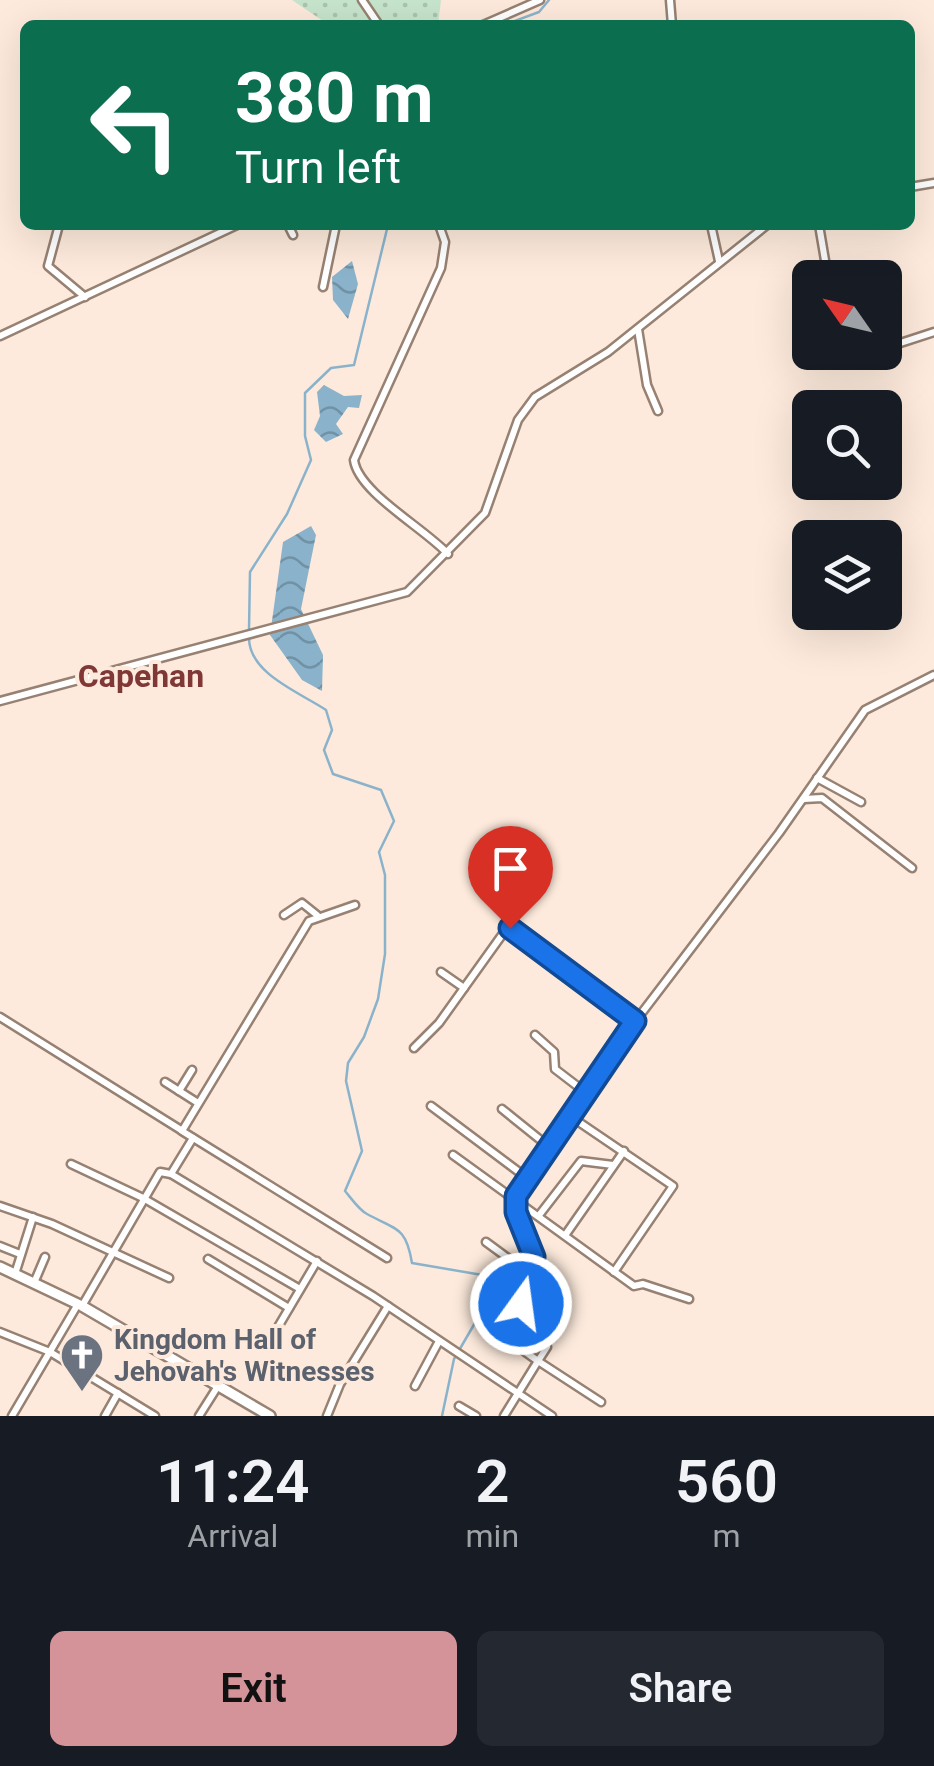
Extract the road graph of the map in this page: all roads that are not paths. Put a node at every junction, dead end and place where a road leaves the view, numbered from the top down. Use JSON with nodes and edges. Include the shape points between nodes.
{"nodes":[{"id":1,"x":540,"y":0,"type":"edge"},
{"id":2,"x":530,"y":2,"type":"edge"},
{"id":3,"x":493,"y":20,"type":"edge"},
{"id":4,"x":58,"y":230,"type":"edge"},
{"id":5,"x":226,"y":230,"type":"edge"},
{"id":6,"x":290,"y":230,"type":"edge"},
{"id":7,"x":335,"y":230,"type":"edge"},
{"id":8,"x":441,"y":230,"type":"edge"},
{"id":9,"x":712,"y":230,"type":"edge"},
{"id":10,"x":760,"y":230,"type":"edge"},
{"id":11,"x":819,"y":230,"type":"edge"},
{"id":12,"x":292,"y":235,"type":"dead end"},
{"id":13,"x":825,"y":260,"type":"edge"},
{"id":14,"x":719,"y":261,"type":"junction"},
{"id":15,"x":322,"y":286,"type":"dead end"},
{"id":16,"x":85,"y":296,"type":"junction"},
{"id":17,"x":638,"y":330,"type":"junction"},
{"id":18,"x":934,"y":332,"type":"edge"},
{"id":19,"x":0,"y":336,"type":"edge"},
{"id":20,"x":902,"y":343,"type":"edge"},
{"id":21,"x":658,"y":412,"type":"dead end"},
{"id":22,"x":448,"y":554,"type":"junction"},
{"id":23,"x":934,"y":676,"type":"edge"},
{"id":24,"x":0,"y":701,"type":"edge"},
{"id":25,"x":815,"y":782,"type":"junction"},
{"id":26,"x":819,"y":796,"type":"junction"},
{"id":27,"x":802,"y":800,"type":"junction"},
{"id":28,"x":861,"y":802,"type":"dead end"},
{"id":29,"x":912,"y":868,"type":"dead end"},
{"id":30,"x":355,"y":905,"type":"dead end"},
{"id":31,"x":284,"y":915,"type":"dead end"},
{"id":32,"x":317,"y":915,"type":"junction"},
{"id":33,"x":441,"y":972,"type":"dead end"},
{"id":34,"x":464,"y":988,"type":"junction"},
{"id":35,"x":0,"y":1018,"type":"edge"},
{"id":36,"x":635,"y":1021,"type":"junction"},
{"id":37,"x":535,"y":1034,"type":"dead end"},
{"id":38,"x":414,"y":1048,"type":"dead end"},
{"id":39,"x":192,"y":1070,"type":"dead end"},
{"id":40,"x":165,"y":1082,"type":"dead end"},
{"id":41,"x":178,"y":1090,"type":"junction"},
{"id":42,"x":585,"y":1092,"type":"junction"},
{"id":43,"x":198,"y":1103,"type":"junction"},
{"id":44,"x":431,"y":1106,"type":"dead end"},
{"id":45,"x":502,"y":1109,"type":"dead end"},
{"id":46,"x":570,"y":1116,"type":"junction"},
{"id":47,"x":182,"y":1131,"type":"junction"},
{"id":48,"x":192,"y":1138,"type":"junction"},
{"id":49,"x":548,"y":1146,"type":"junction"},
{"id":50,"x":624,"y":1151,"type":"junction"},
{"id":51,"x":452,"y":1156,"type":"dead end"},
{"id":52,"x":70,"y":1164,"type":"dead end"},
{"id":53,"x":613,"y":1165,"type":"junction"},
{"id":54,"x":172,"y":1174,"type":"junction"},
{"id":55,"x":527,"y":1178,"type":"junction"},
{"id":56,"x":144,"y":1198,"type":"junction"},
{"id":57,"x":515,"y":1198,"type":"junction"},
{"id":58,"x":0,"y":1206,"type":"edge"},
{"id":59,"x":540,"y":1214,"type":"junction"},
{"id":60,"x":33,"y":1217,"type":"junction"},
{"id":61,"x":566,"y":1234,"type":"junction"},
{"id":62,"x":486,"y":1242,"type":"dead end"},
{"id":63,"x":0,"y":1246,"type":"edge"},
{"id":64,"x":113,"y":1250,"type":"junction"},
{"id":65,"x":20,"y":1254,"type":"junction"},
{"id":66,"x":45,"y":1258,"type":"dead end"},
{"id":67,"x":386,"y":1258,"type":"dead end"},
{"id":68,"x":208,"y":1259,"type":"dead end"},
{"id":69,"x":317,"y":1261,"type":"junction"},
{"id":70,"x":0,"y":1267,"type":"edge"},
{"id":71,"x":614,"y":1272,"type":"junction"},
{"id":72,"x":16,"y":1274,"type":"junction"},
{"id":73,"x":531,"y":1275,"type":"junction"},
{"id":74,"x":169,"y":1278,"type":"dead end"},
{"id":75,"x":34,"y":1283,"type":"junction"},
{"id":76,"x":300,"y":1289,"type":"junction"},
{"id":77,"x":689,"y":1299,"type":"dead end"},
{"id":78,"x":80,"y":1305,"type":"junction"},
{"id":79,"x":388,"y":1306,"type":"junction"},
{"id":80,"x":289,"y":1308,"type":"junction"},
{"id":81,"x":278,"y":1327,"type":"dead end"},
{"id":82,"x":0,"y":1332,"type":"edge"},
{"id":83,"x":438,"y":1343,"type":"junction"},
{"id":84,"x":547,"y":1346,"type":"dead end"},
{"id":85,"x":50,"y":1352,"type":"junction"},
{"id":86,"x":538,"y":1361,"type":"junction"},
{"id":87,"x":218,"y":1386,"type":"junction"},
{"id":88,"x":415,"y":1386,"type":"dead end"},
{"id":89,"x":118,"y":1394,"type":"junction"},
{"id":90,"x":518,"y":1394,"type":"junction"},
{"id":91,"x":602,"y":1402,"type":"dead end"},
{"id":92,"x":459,"y":1406,"type":"dead end"},
{"id":93,"x":0,"y":1412,"type":"edge"},
{"id":94,"x":11,"y":1416,"type":"edge"},
{"id":95,"x":105,"y":1416,"type":"edge"},
{"id":96,"x":155,"y":1416,"type":"edge"},
{"id":97,"x":198,"y":1416,"type":"edge"},
{"id":98,"x":270,"y":1416,"type":"edge"},
{"id":99,"x":328,"y":1416,"type":"edge"},
{"id":100,"x":476,"y":1416,"type":"edge"},
{"id":101,"x":504,"y":1416,"type":"edge"},
{"id":102,"x":552,"y":1416,"type":"edge"}],
"edges":[{"from":1,"to":2,"type":"street"},
{"from":2,"to":3,"type":"street"},
{"from":4,"to":16,"type":"street","via":[[48,266]]},
{"from":5,"to":16,"type":"street"},
{"from":6,"to":12,"type":"street"},
{"from":7,"to":15,"type":"street"},
{"from":8,"to":22,"type":"street","via":[[441,268],[354,460],[360,480]]},
{"from":9,"to":14,"type":"street"},
{"from":10,"to":14,"type":"street"},
{"from":11,"to":13,"type":"street"},
{"from":14,"to":17,"type":"street"},
{"from":16,"to":19,"type":"street"},
{"from":17,"to":21,"type":"street"},
{"from":17,"to":22,"type":"street","via":[[525,408],[486,513]]},
{"from":18,"to":20,"type":"street"},
{"from":22,"to":24,"type":"street","via":[[402,595]]},
{"from":23,"to":25,"type":"street","via":[[867,708]]},
{"from":25,"to":26,"type":"street"},
{"from":25,"to":27,"type":"street"},
{"from":25,"to":28,"type":"street"},
{"from":26,"to":27,"type":"street"},
{"from":26,"to":29,"type":"street"},
{"from":27,"to":36,"type":"street"},
{"from":30,"to":32,"type":"street"},
{"from":31,"to":32,"type":"street","via":[[302,903]]},
{"from":32,"to":43,"type":"street"},
{"from":33,"to":34,"type":"street"},
{"from":34,"to":36,"type":"street","via":[[510,928]]},
{"from":34,"to":38,"type":"street"},
{"from":35,"to":47,"type":"street"},
{"from":36,"to":42,"type":"street"},
{"from":37,"to":42,"type":"street","via":[[554,1052],[556,1069]]},
{"from":39,"to":41,"type":"street"},
{"from":40,"to":41,"type":"street"},
{"from":41,"to":43,"type":"street"},
{"from":42,"to":46,"type":"street"},
{"from":43,"to":47,"type":"street"},
{"from":44,"to":55,"type":"street"},
{"from":45,"to":49,"type":"street"},
{"from":46,"to":49,"type":"street"},
{"from":46,"to":50,"type":"street"},
{"from":47,"to":48,"type":"street"},
{"from":48,"to":54,"type":"street"},
{"from":48,"to":67,"type":"street"},
{"from":49,"to":55,"type":"street"},
{"from":50,"to":53,"type":"street"},
{"from":50,"to":71,"type":"street","via":[[673,1188]]},
{"from":51,"to":57,"type":"street"},
{"from":52,"to":56,"type":"street"},
{"from":53,"to":59,"type":"street","via":[[579,1162]]},
{"from":53,"to":61,"type":"street"},
{"from":54,"to":56,"type":"street","via":[[160,1172]]},
{"from":54,"to":69,"type":"street"},
{"from":55,"to":57,"type":"street"},
{"from":56,"to":64,"type":"street"},
{"from":56,"to":76,"type":"street"},
{"from":57,"to":59,"type":"street"},
{"from":57,"to":73,"type":"street","via":[[532,1249]]},
{"from":58,"to":60,"type":"street"},
{"from":59,"to":61,"type":"street"},
{"from":60,"to":64,"type":"street"},
{"from":60,"to":65,"type":"street"},
{"from":61,"to":71,"type":"street"},
{"from":62,"to":73,"type":"street"},
{"from":63,"to":65,"type":"street"},
{"from":64,"to":74,"type":"street"},
{"from":64,"to":78,"type":"street"},
{"from":65,"to":72,"type":"street"},
{"from":66,"to":75,"type":"street"},
{"from":68,"to":80,"type":"street"},
{"from":69,"to":76,"type":"street"},
{"from":69,"to":79,"type":"street"},
{"from":70,"to":72,"type":"highway"},
{"from":71,"to":77,"type":"street","via":[[634,1286]]},
{"from":72,"to":75,"type":"highway"},
{"from":73,"to":86,"type":"street","via":[[510,1341]]},
{"from":75,"to":78,"type":"highway"},
{"from":76,"to":80,"type":"street"},
{"from":78,"to":85,"type":"street"},
{"from":78,"to":87,"type":"highway"},
{"from":79,"to":83,"type":"street"},
{"from":79,"to":99,"type":"street"},
{"from":80,"to":81,"type":"street"},
{"from":82,"to":85,"type":"street"},
{"from":83,"to":88,"type":"street"},
{"from":83,"to":90,"type":"street"},
{"from":84,"to":86,"type":"street"},
{"from":85,"to":89,"type":"street"},
{"from":85,"to":94,"type":"street"},
{"from":86,"to":90,"type":"street"},
{"from":86,"to":91,"type":"street"},
{"from":87,"to":97,"type":"street"},
{"from":87,"to":98,"type":"highway"},
{"from":89,"to":95,"type":"street"},
{"from":89,"to":96,"type":"street"},
{"from":90,"to":101,"type":"street"},
{"from":90,"to":102,"type":"street"},
{"from":92,"to":100,"type":"street"},
{"from":93,"to":94,"type":"street"}]}
